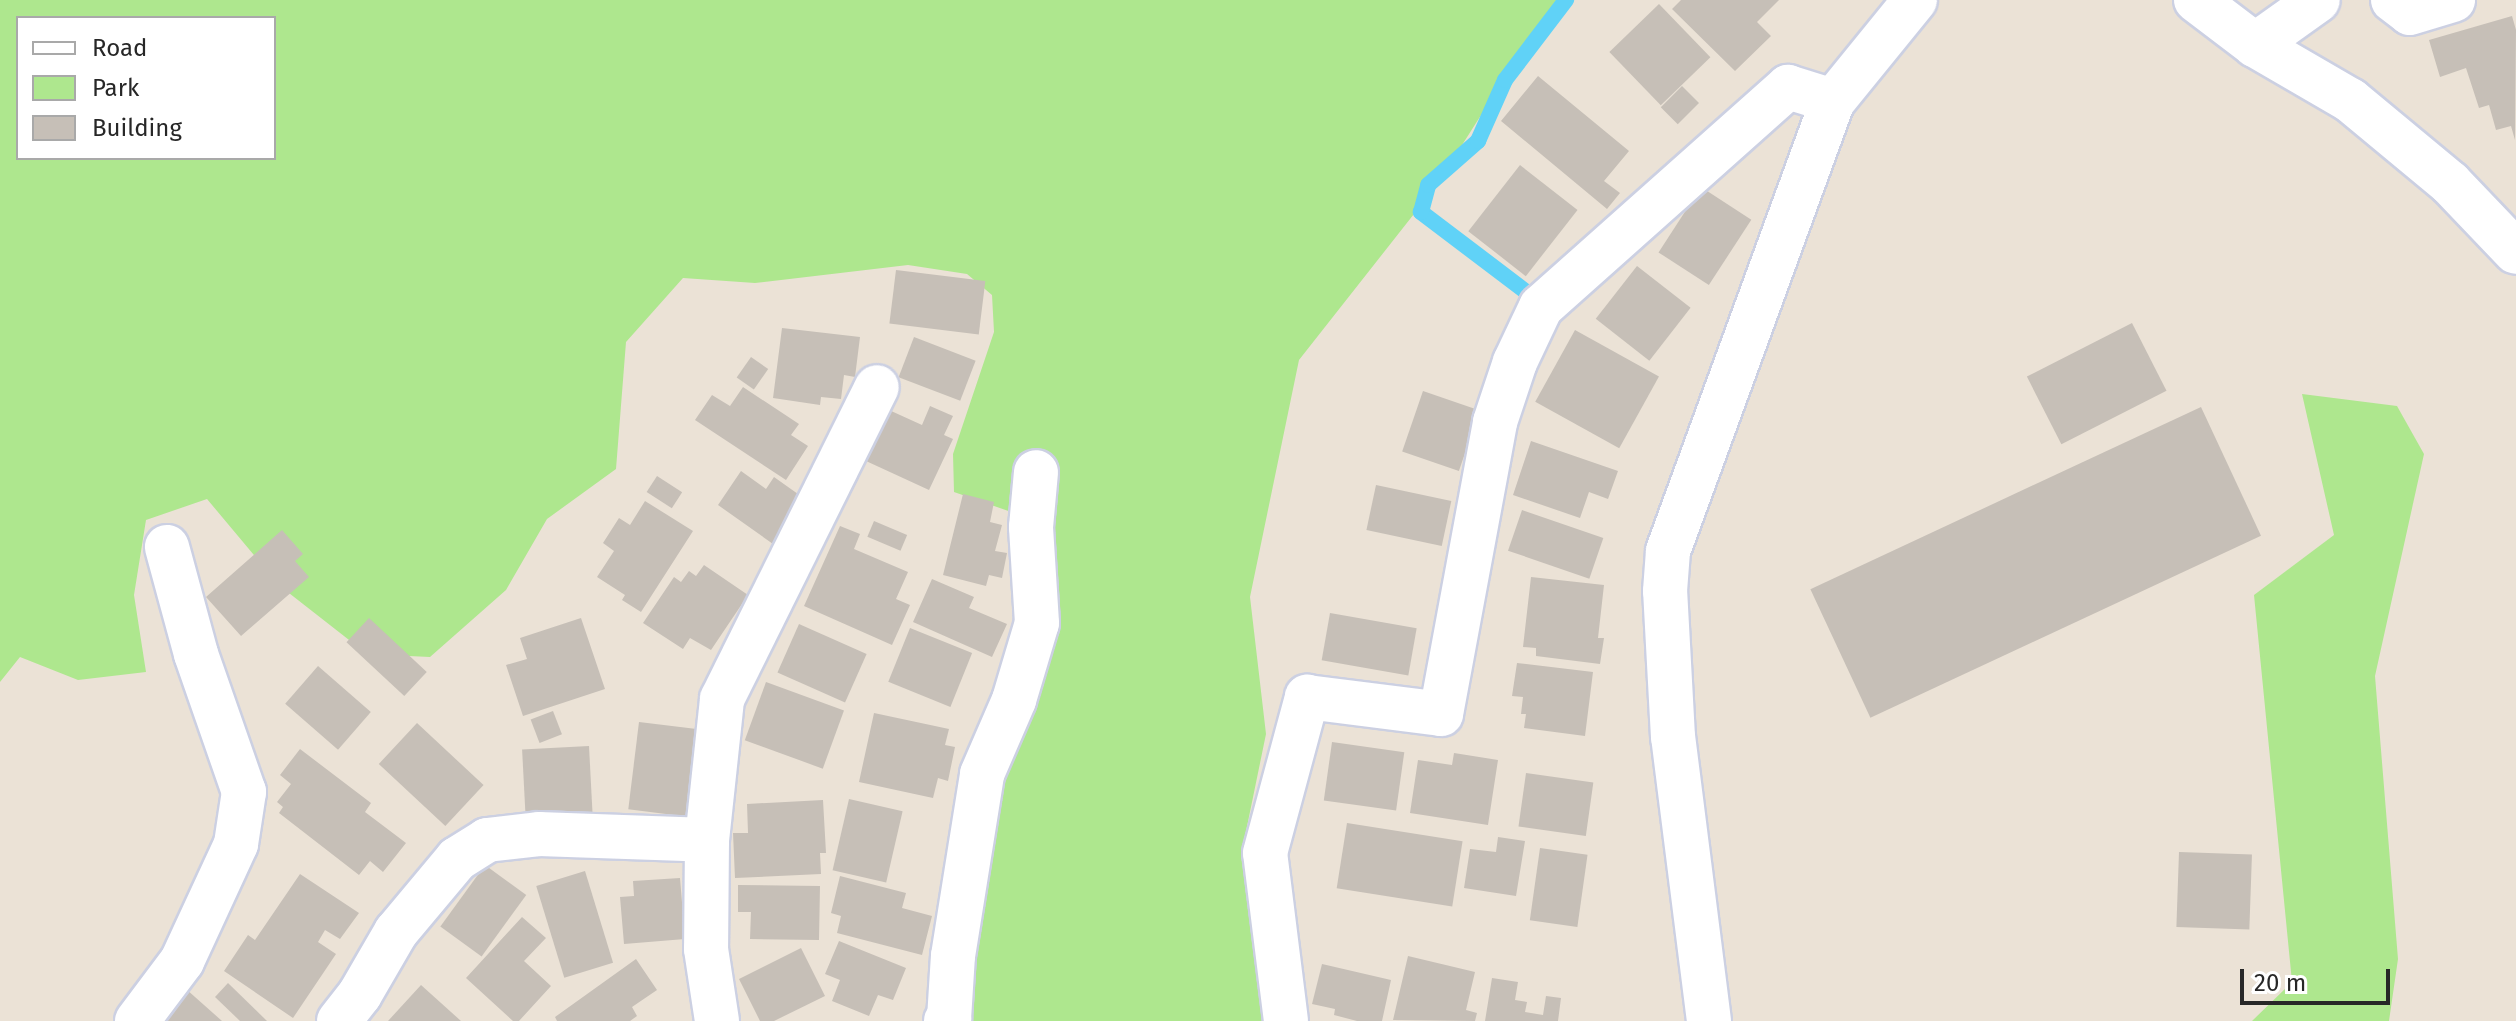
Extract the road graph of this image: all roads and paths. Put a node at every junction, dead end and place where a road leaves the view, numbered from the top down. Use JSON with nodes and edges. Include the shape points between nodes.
{"nodes":[{"id":1,"x":1915,"y":0,"type":"edge"},
{"id":2,"x":2196,"y":0,"type":"edge"},
{"id":3,"x":2264,"y":0,"type":"edge"},
{"id":4,"x":2318,"y":0,"type":"edge"},
{"id":5,"x":2393,"y":0,"type":"edge"},
{"id":6,"x":2453,"y":0,"type":"edge"},
{"id":7,"x":2255,"y":45,"type":"junction"},
{"id":8,"x":1833,"y":101,"type":"junction"},
{"id":9,"x":2516,"y":252,"type":"edge"},
{"id":10,"x":877,"y":387,"type":"dead end"},
{"id":11,"x":1036,"y":472,"type":"dead end"},
{"id":12,"x":167,"y":547,"type":"dead end"},
{"id":13,"x":707,"y":840,"type":"junction"},
{"id":14,"x":137,"y":1021,"type":"edge"},
{"id":15,"x":339,"y":1021,"type":"edge"},
{"id":16,"x":717,"y":1021,"type":"edge"},
{"id":17,"x":946,"y":1021,"type":"edge"},
{"id":18,"x":1286,"y":1021,"type":"edge"},
{"id":19,"x":1709,"y":1021,"type":"edge"}],
"edges":[{"from":1,"to":8,"type":"street"},
{"from":2,"to":7,"type":"street"},
{"from":3,"to":7,"type":"street"},
{"from":4,"to":7,"type":"street"},
{"from":5,"to":6,"type":"street","via":[[2410,13]]},
{"from":7,"to":9,"type":"street","via":[[2350,100],[2450,183]]},
{"from":8,"to":18,"type":"street","via":[[1788,87],[1541,307],[1495,422],[1441,714],[1307,697],[1265,853]]},
{"from":8,"to":19,"type":"street","via":[[1668,551],[1665,591],[1673,737]]},
{"from":10,"to":13,"type":"street","via":[[722,699]]},
{"from":11,"to":17,"type":"street","via":[[1031,527],[1037,623],[1014,700],[982,774]]},
{"from":12,"to":14,"type":"street","via":[[196,654],[244,792],[236,844],[182,961]]},
{"from":13,"to":15,"type":"street","via":[[539,834],[487,840],[457,859],[396,932]]},
{"from":13,"to":16,"type":"street","via":[[706,949]]}]}
